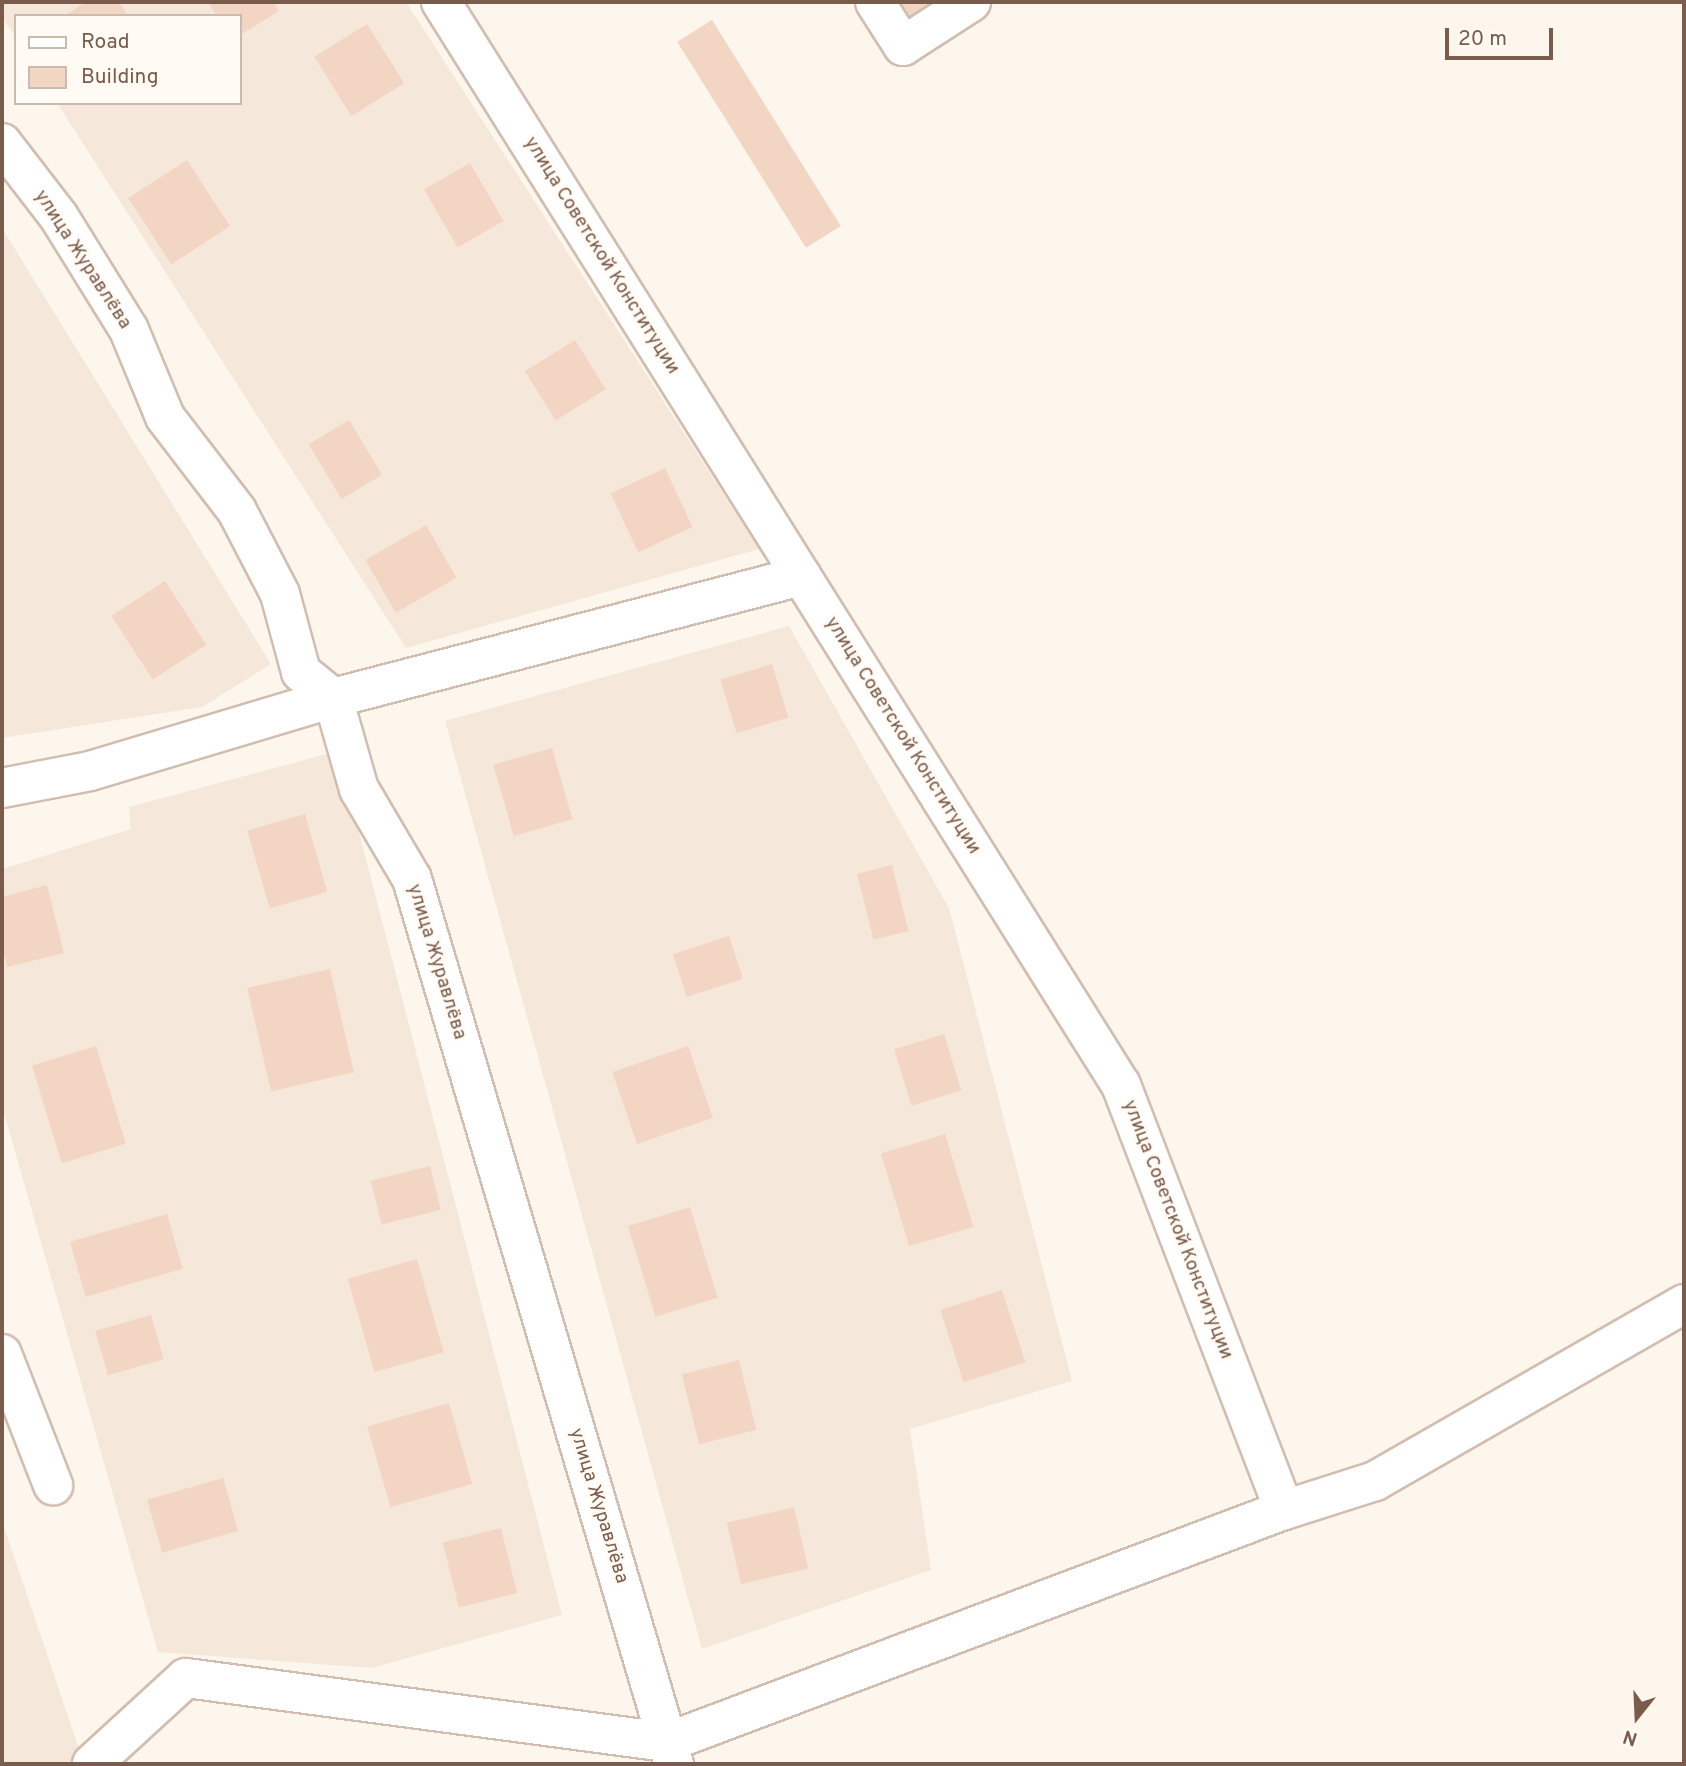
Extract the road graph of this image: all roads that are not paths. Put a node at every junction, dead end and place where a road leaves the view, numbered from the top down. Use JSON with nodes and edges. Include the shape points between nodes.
{"nodes":[{"id":1,"x":441,"y":2,"type":"edge"},
{"id":2,"x":875,"y":2,"type":"edge"},
{"id":3,"x":971,"y":2,"type":"edge"},
{"id":4,"x":2,"y":143,"type":"edge"},
{"id":5,"x":801,"y":576,"type":"junction"},
{"id":6,"x":333,"y":698,"type":"junction"},
{"id":7,"x":2,"y":788,"type":"edge"},
{"id":8,"x":1678,"y":1308,"type":"edge"},
{"id":9,"x":2,"y":1354,"type":"edge"},
{"id":10,"x":53,"y":1485,"type":"dead end"},
{"id":11,"x":1284,"y":1510,"type":"junction"},
{"id":12,"x":664,"y":1757,"type":"edge"},
{"id":13,"x":92,"y":1764,"type":"edge"}],
"edges":[{"from":1,"to":5,"type":"street","name":"улица Советской Конституции"},
{"from":2,"to":3,"type":"street","via":[[903,46]]},
{"from":4,"to":6,"type":"street","name":"улица Журавлёва","via":[[59,217],[129,330],[164,417],[237,511],[280,594],[302,671]]},
{"from":5,"to":6,"type":"street"},
{"from":5,"to":11,"type":"street","name":"улица Советской Конституции","via":[[1121,1085]]},
{"from":6,"to":7,"type":"street","via":[[90,771]]},
{"from":6,"to":12,"type":"street","name":"улица Журавлёва","via":[[359,789],[412,879]]},
{"from":8,"to":11,"type":"street","via":[[1375,1481]]},
{"from":9,"to":10,"type":"street"},
{"from":11,"to":12,"type":"street"},
{"from":12,"to":13,"type":"street","via":[[186,1678]]}]}
